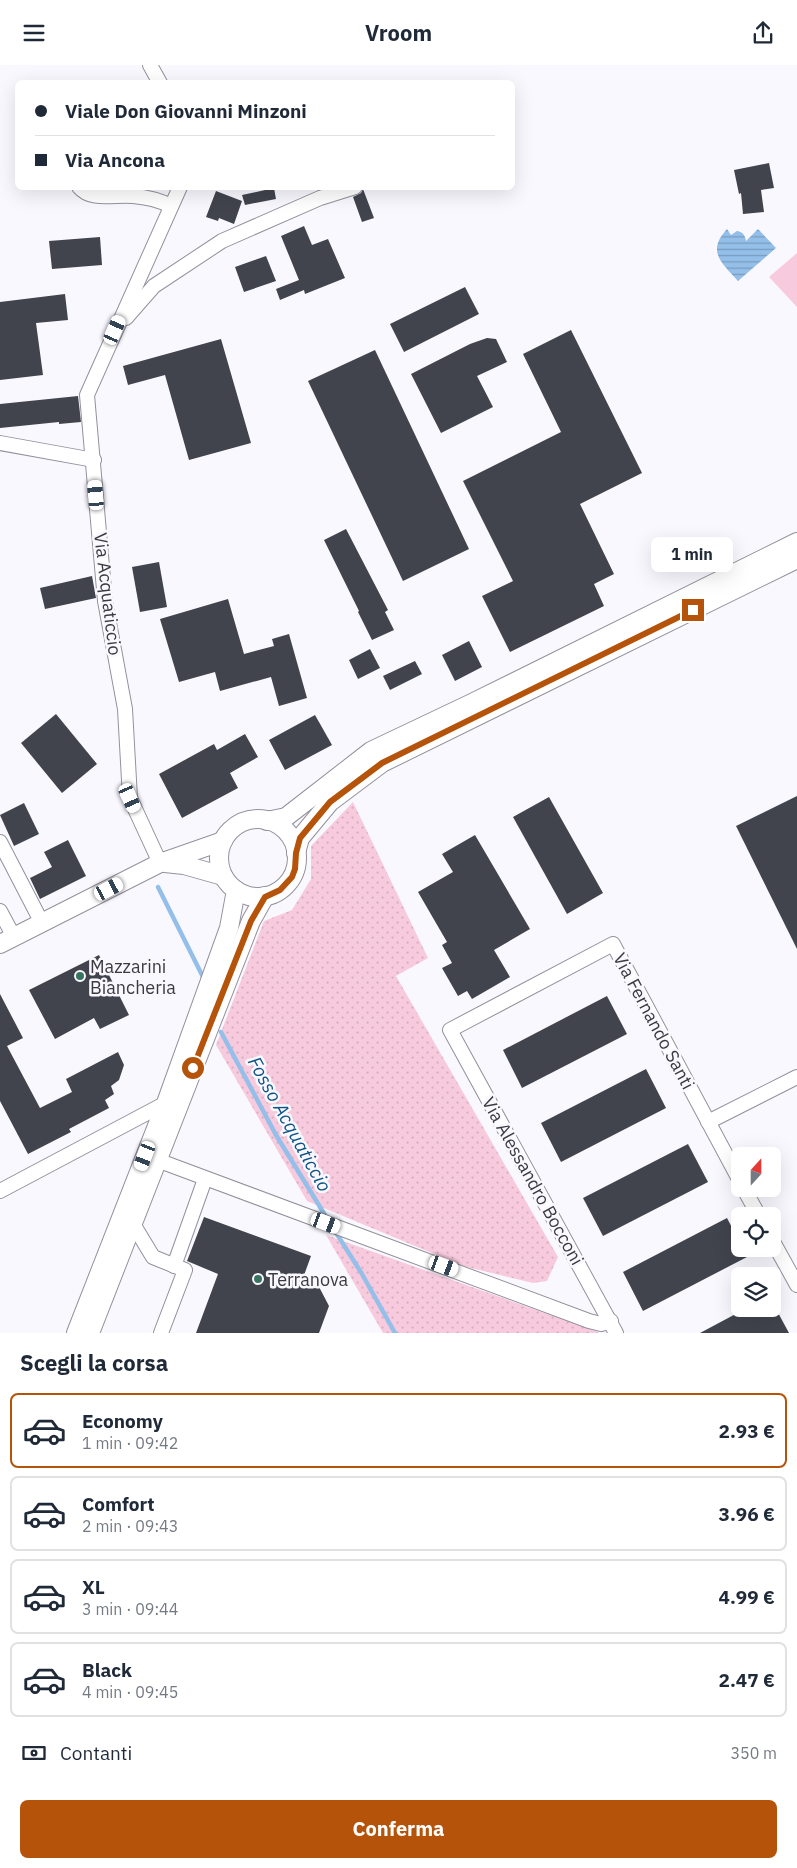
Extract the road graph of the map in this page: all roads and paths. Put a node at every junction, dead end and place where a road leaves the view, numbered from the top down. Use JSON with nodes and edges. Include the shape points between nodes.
{"nodes":[{"id":1,"x":150,"y":65,"type":"edge"},
{"id":2,"x":158,"y":80,"type":"edge"},
{"id":3,"x":82,"y":190,"type":"edge"},
{"id":4,"x":179,"y":190,"type":"edge"},
{"id":5,"x":345,"y":190,"type":"edge"},
{"id":6,"x":171,"y":206,"type":"junction"},
{"id":7,"x":115,"y":330,"type":"junction"},
{"id":8,"x":0,"y":443,"type":"edge"},
{"id":9,"x":94,"y":460,"type":"junction"},
{"id":10,"x":797,"y":542,"type":"edge"},
{"id":11,"x":797,"y":559,"type":"edge"},
{"id":12,"x":267,"y":821,"type":"junction"},
{"id":13,"x":223,"y":841,"type":"junction"},
{"id":14,"x":0,"y":842,"type":"edge"},
{"id":15,"x":296,"y":853,"type":"junction"},
{"id":16,"x":160,"y":863,"type":"junction"},
{"id":17,"x":223,"y":875,"type":"junction"},
{"id":18,"x":236,"y":890,"type":"junction"},
{"id":19,"x":265,"y":897,"type":"junction"},
{"id":20,"x":0,"y":911,"type":"edge"},
{"id":21,"x":42,"y":923,"type":"junction"},
{"id":22,"x":7,"y":941,"type":"edge"},
{"id":23,"x":450,"y":1030,"type":"joint"},
{"id":24,"x":797,"y":1077,"type":"edge"},
{"id":25,"x":166,"y":1103,"type":"junction"},
{"id":26,"x":708,"y":1122,"type":"junction"},
{"id":27,"x":158,"y":1160,"type":"junction"},
{"id":28,"x":731,"y":1164,"type":"edge"},
{"id":29,"x":205,"y":1179,"type":"junction"},
{"id":30,"x":0,"y":1191,"type":"edge"},
{"id":31,"x":133,"y":1223,"type":"junction"},
{"id":32,"x":781,"y":1256,"type":"edge"},
{"id":33,"x":174,"y":1266,"type":"junction"},
{"id":34,"x":797,"y":1285,"type":"edge"},
{"id":35,"x":614,"y":1327,"type":"edge"},
{"id":36,"x":76,"y":1333,"type":"edge"},
{"id":37,"x":90,"y":1333,"type":"edge"},
{"id":38,"x":161,"y":1333,"type":"edge"}],
"edges":[{"from":1,"to":2,"type":"street"},
{"from":3,"to":6,"type":"street","via":[[96,196],[158,200]]},
{"from":4,"to":6,"type":"street","name":"Via Acquaticcio"},
{"from":5,"to":7,"type":"street","via":[[222,241],[154,286]]},
{"from":6,"to":7,"type":"street","name":"Via Acquaticcio"},
{"from":7,"to":9,"type":"street","name":"Via Acquaticcio","via":[[88,395]]},
{"from":8,"to":9,"type":"street"},
{"from":9,"to":16,"type":"street","name":"Via Acquaticcio","via":[[105,601],[125,709],[130,798]]},
{"from":10,"to":12,"type":"main road","via":[[371,751],[286,817]]},
{"from":11,"to":15,"type":"main road","via":[[382,763],[330,802],[300,838]]},
{"from":12,"to":13,"type":"main road","via":[[242,823],[234,827]]},
{"from":12,"to":15,"type":"main road","via":[[283,829],[294,844]]},
{"from":13,"to":16,"type":"main road"},
{"from":13,"to":17,"type":"main road","via":[[219,858]]},
{"from":14,"to":21,"type":"street"},
{"from":15,"to":19,"type":"main road","via":[[295,869],[287,884]]},
{"from":16,"to":17,"type":"main road","via":[[184,865]]},
{"from":16,"to":21,"type":"main road"},
{"from":17,"to":18,"type":"main road"},
{"from":18,"to":19,"type":"main road"},
{"from":18,"to":25,"type":"main road","via":[[229,927]]},
{"from":19,"to":27,"type":"main road","via":[[251,921]]},
{"from":20,"to":22,"type":"street"},
{"from":21,"to":22,"type":"main road"},
{"from":23,"to":26,"type":"street","name":"Via Fernando Santi","via":[[613,944]]},
{"from":23,"to":35,"type":"street","name":"Via Alessandro Bocconi"},
{"from":24,"to":26,"type":"street"},
{"from":25,"to":30,"type":"street"},
{"from":25,"to":36,"type":"main road"},
{"from":26,"to":28,"type":"street","name":"Via Fernando Santi"},
{"from":27,"to":29,"type":"street"},
{"from":27,"to":31,"type":"main road"},
{"from":29,"to":33,"type":"street"},
{"from":29,"to":35,"type":"street","via":[[590,1321]]},
{"from":31,"to":33,"type":"street","via":[[153,1257]]},
{"from":31,"to":37,"type":"main road"},
{"from":32,"to":34,"type":"street"},
{"from":33,"to":38,"type":"street","via":[[185,1270]]}]}
